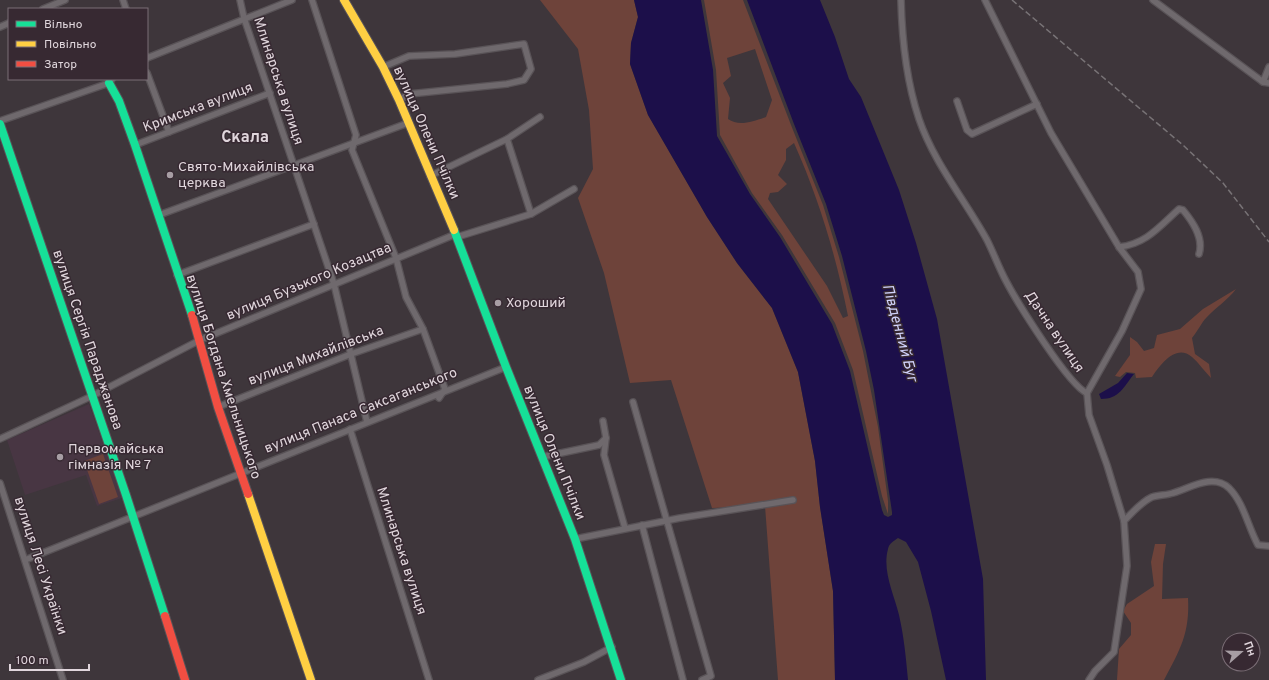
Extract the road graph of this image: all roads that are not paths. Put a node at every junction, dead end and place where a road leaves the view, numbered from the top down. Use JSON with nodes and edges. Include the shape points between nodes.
{"nodes":[{"id":1,"x":65,"y":0,"type":"edge"},
{"id":2,"x":240,"y":0,"type":"edge"},
{"id":3,"x":292,"y":0,"type":"edge"},
{"id":4,"x":312,"y":0,"type":"edge"},
{"id":5,"x":344,"y":0,"type":"edge"},
{"id":6,"x":901,"y":0,"type":"edge"},
{"id":7,"x":985,"y":0,"type":"edge"},
{"id":8,"x":1153,"y":0,"type":"edge"},
{"id":9,"x":45,"y":8,"type":"edge"},
{"id":10,"x":244,"y":18,"type":"junction"},
{"id":11,"x":148,"y":58,"type":"edge"},
{"id":12,"x":383,"y":67,"type":"junction"},
{"id":13,"x":1269,"y":67,"type":"edge"},
{"id":14,"x":148,"y":76,"type":"edge"},
{"id":15,"x":111,"y":81,"type":"edge"},
{"id":16,"x":1266,"y":82,"type":"edge"},
{"id":17,"x":270,"y":93,"type":"junction"},
{"id":18,"x":399,"y":100,"type":"junction"},
{"id":19,"x":957,"y":101,"type":"dead end"},
{"id":20,"x":1037,"y":104,"type":"junction"},
{"id":21,"x":540,"y":117,"type":"dead end"},
{"id":22,"x":0,"y":121,"type":"edge"},
{"id":23,"x":408,"y":123,"type":"junction"},
{"id":24,"x":0,"y":124,"type":"edge"},
{"id":25,"x":169,"y":132,"type":"junction"},
{"id":26,"x":507,"y":139,"type":"junction"},
{"id":27,"x":354,"y":142,"type":"junction"},
{"id":28,"x":135,"y":145,"type":"junction"},
{"id":29,"x":294,"y":165,"type":"junction"},
{"id":30,"x":430,"y":176,"type":"junction"},
{"id":31,"x":574,"y":189,"type":"dead end"},
{"id":32,"x":531,"y":214,"type":"junction"},
{"id":33,"x":159,"y":215,"type":"junction"},
{"id":34,"x":314,"y":224,"type":"junction"},
{"id":35,"x":456,"y":236,"type":"junction"},
{"id":36,"x":1119,"y":247,"type":"junction"},
{"id":37,"x":1199,"y":254,"type":"dead end"},
{"id":38,"x":396,"y":258,"type":"junction"},
{"id":39,"x":177,"y":275,"type":"junction"},
{"id":40,"x":334,"y":284,"type":"junction"},
{"id":41,"x":423,"y":329,"type":"junction"},
{"id":42,"x":200,"y":340,"type":"junction"},
{"id":43,"x":351,"y":354,"type":"junction"},
{"id":44,"x":506,"y":366,"type":"junction"},
{"id":45,"x":445,"y":390,"type":"junction"},
{"id":46,"x":1087,"y":393,"type":"junction"},
{"id":47,"x":92,"y":396,"type":"junction"},
{"id":48,"x":439,"y":398,"type":"dead end"},
{"id":49,"x":633,"y":402,"type":"dead end"},
{"id":50,"x":218,"y":407,"type":"junction"},
{"id":51,"x":603,"y":421,"type":"dead end"},
{"id":52,"x":367,"y":422,"type":"junction"},
{"id":53,"x":350,"y":429,"type":"junction"},
{"id":54,"x":606,"y":438,"type":"junction"},
{"id":55,"x":0,"y":439,"type":"edge"},
{"id":56,"x":542,"y":456,"type":"junction"},
{"id":57,"x":240,"y":473,"type":"junction"},
{"id":58,"x":0,"y":483,"type":"edge"},
{"id":59,"x":793,"y":500,"type":"dead end"},
{"id":60,"x":133,"y":516,"type":"junction"},
{"id":61,"x":668,"y":520,"type":"junction"},
{"id":62,"x":1124,"y":521,"type":"junction"},
{"id":63,"x":642,"y":525,"type":"junction"},
{"id":64,"x":625,"y":528,"type":"junction"},
{"id":65,"x":575,"y":540,"type":"junction"},
{"id":66,"x":1269,"y":546,"type":"edge"},
{"id":67,"x":25,"y":560,"type":"junction"},
{"id":68,"x":612,"y":647,"type":"junction"},
{"id":69,"x":63,"y":680,"type":"edge"},
{"id":70,"x":185,"y":680,"type":"edge"},
{"id":71,"x":311,"y":680,"type":"edge"},
{"id":72,"x":430,"y":680,"type":"edge"},
{"id":73,"x":538,"y":680,"type":"edge"},
{"id":74,"x":621,"y":680,"type":"edge"},
{"id":75,"x":683,"y":680,"type":"edge"},
{"id":76,"x":702,"y":680,"type":"edge"},
{"id":77,"x":1089,"y":680,"type":"edge"}],
"edges":[{"from":1,"to":9,"type":"street"},
{"from":2,"to":10,"type":"street","name":"Млинарська вулиця"},
{"from":3,"to":10,"type":"street"},
{"from":4,"to":27,"type":"street","via":[[356,135]]},
{"from":5,"to":12,"type":"street","name":"вулиця Олени Пчілки"},
{"from":6,"to":46,"type":"street","name":"Дачна вулиця","via":[[906,69],[920,120],[939,161],[987,240],[1007,282],[1057,363],[1080,390]]},
{"from":7,"to":20,"type":"street"},
{"from":8,"to":16,"type":"street"},
{"from":10,"to":11,"type":"street"},
{"from":10,"to":17,"type":"street","name":"Млинарська вулиця"},
{"from":12,"to":18,"type":"street","name":"вулиця Олени Пчілки"},
{"from":12,"to":18,"type":"street","via":[[410,56],[448,55],[524,44],[531,69],[524,80],[507,84],[434,90],[409,94]]},
{"from":13,"to":16,"type":"street"},
{"from":14,"to":25,"type":"street"},
{"from":15,"to":22,"type":"street"},
{"from":15,"to":28,"type":"street","name":"вулиця Богдана Хмельницького"},
{"from":17,"to":25,"type":"street","name":"Кримська вулиця"},
{"from":17,"to":29,"type":"street","name":"Млинарська вулиця"},
{"from":18,"to":23,"type":"street","name":"вулиця Олени Пчілки"},
{"from":19,"to":20,"type":"street","via":[[967,130],[972,134]]},
{"from":20,"to":36,"type":"street","via":[[1051,133]]},
{"from":21,"to":26,"type":"street"},
{"from":23,"to":27,"type":"street"},
{"from":23,"to":30,"type":"street","name":"вулиця Олени Пчілки"},
{"from":24,"to":47,"type":"street","name":"вулиця Сергія Параджанова"},
{"from":25,"to":28,"type":"street","name":"Кримська вулиця"},
{"from":26,"to":30,"type":"street"},
{"from":26,"to":32,"type":"street"},
{"from":27,"to":29,"type":"street"},
{"from":27,"to":38,"type":"street","via":[[352,150]]},
{"from":28,"to":33,"type":"street","name":"вулиця Богдана Хмельницького"},
{"from":29,"to":33,"type":"street"},
{"from":29,"to":34,"type":"street","name":"Млинарська вулиця"},
{"from":30,"to":35,"type":"street","name":"вулиця Олени Пчілки"},
{"from":31,"to":32,"type":"street"},
{"from":32,"to":35,"type":"street"},
{"from":33,"to":39,"type":"street","name":"вулиця Богдана Хмельницького"},
{"from":34,"to":39,"type":"street"},
{"from":34,"to":40,"type":"street","name":"Млинарська вулиця"},
{"from":35,"to":38,"type":"street","name":"вулиця Бузького Козацтва"},
{"from":35,"to":44,"type":"street","name":"вулиця Олени Пчілки"},
{"from":36,"to":37,"type":"street","via":[[1133,245],[1146,238],[1179,209],[1183,210],[1200,237]]},
{"from":36,"to":46,"type":"street","via":[[1138,272],[1140,289],[1122,331]]},
{"from":38,"to":40,"type":"street","name":"вулиця Бузького Козацтва"},
{"from":38,"to":41,"type":"street","via":[[406,297]]},
{"from":39,"to":42,"type":"street","name":"вулиця Богдана Хмельницького"},
{"from":40,"to":42,"type":"street","name":"вулиця Бузького Козацтва"},
{"from":40,"to":43,"type":"street","name":"Млинарська вулиця"},
{"from":41,"to":43,"type":"street","name":"вулиця Михайлівська"},
{"from":41,"to":45,"type":"street"},
{"from":42,"to":47,"type":"street","name":"вулиця Бузького Козацтва"},
{"from":42,"to":50,"type":"street","name":"вулиця Богдана Хмельницького"},
{"from":43,"to":50,"type":"street","name":"вулиця Михайлівська"},
{"from":43,"to":52,"type":"street","name":"Млинарська вулиця"},
{"from":44,"to":45,"type":"street","name":"вулиця Панаса Саксаганського"},
{"from":44,"to":56,"type":"street","name":"вулиця Олени Пчілки"},
{"from":45,"to":48,"type":"street"},
{"from":45,"to":52,"type":"street","name":"вулиця Панаса Саксаганського"},
{"from":46,"to":62,"type":"street","via":[[1089,415]]},
{"from":47,"to":55,"type":"street","name":"вулиця Бузького Козацтва"},
{"from":47,"to":60,"type":"street","name":"вулиця Сергія Параджанова"},
{"from":49,"to":61,"type":"street"},
{"from":50,"to":57,"type":"street","name":"вулиця Богдана Хмельницького"},
{"from":51,"to":54,"type":"street"},
{"from":52,"to":53,"type":"street","name":"вулиця Панаса Саксаганського"},
{"from":53,"to":57,"type":"street","name":"вулиця Панаса Саксаганського"},
{"from":53,"to":72,"type":"street","name":"Млинарська вулиця"},
{"from":54,"to":56,"type":"street","via":[[598,445]]},
{"from":54,"to":64,"type":"street","via":[[604,455]]},
{"from":56,"to":65,"type":"street","name":"вулиця Олени Пчілки"},
{"from":57,"to":60,"type":"street","name":"вулиця Панаса Саксаганського"},
{"from":57,"to":71,"type":"street","name":"вулиця Богдана Хмельницького"},
{"from":58,"to":67,"type":"street","name":"вулиця Лесі Українки"},
{"from":59,"to":61,"type":"street"},
{"from":60,"to":67,"type":"street","name":"вулиця Панаса Саксаганського"},
{"from":60,"to":70,"type":"street","name":"вулиця Сергія Параджанова"},
{"from":61,"to":63,"type":"street"},
{"from":61,"to":76,"type":"street","via":[[711,676]]},
{"from":62,"to":66,"type":"street","via":[[1152,497],[1217,481],[1228,487],[1242,507],[1258,545]]},
{"from":62,"to":77,"type":"street","via":[[1127,566],[1114,652]]},
{"from":63,"to":64,"type":"street"},
{"from":63,"to":75,"type":"street"},
{"from":64,"to":65,"type":"street"},
{"from":65,"to":68,"type":"street","name":"вулиця Олени Пчілки"},
{"from":67,"to":69,"type":"street","name":"вулиця Лесі Українки"},
{"from":68,"to":73,"type":"street","via":[[584,662]]},
{"from":68,"to":74,"type":"street","name":"вулиця Олени Пчілки"}]}
